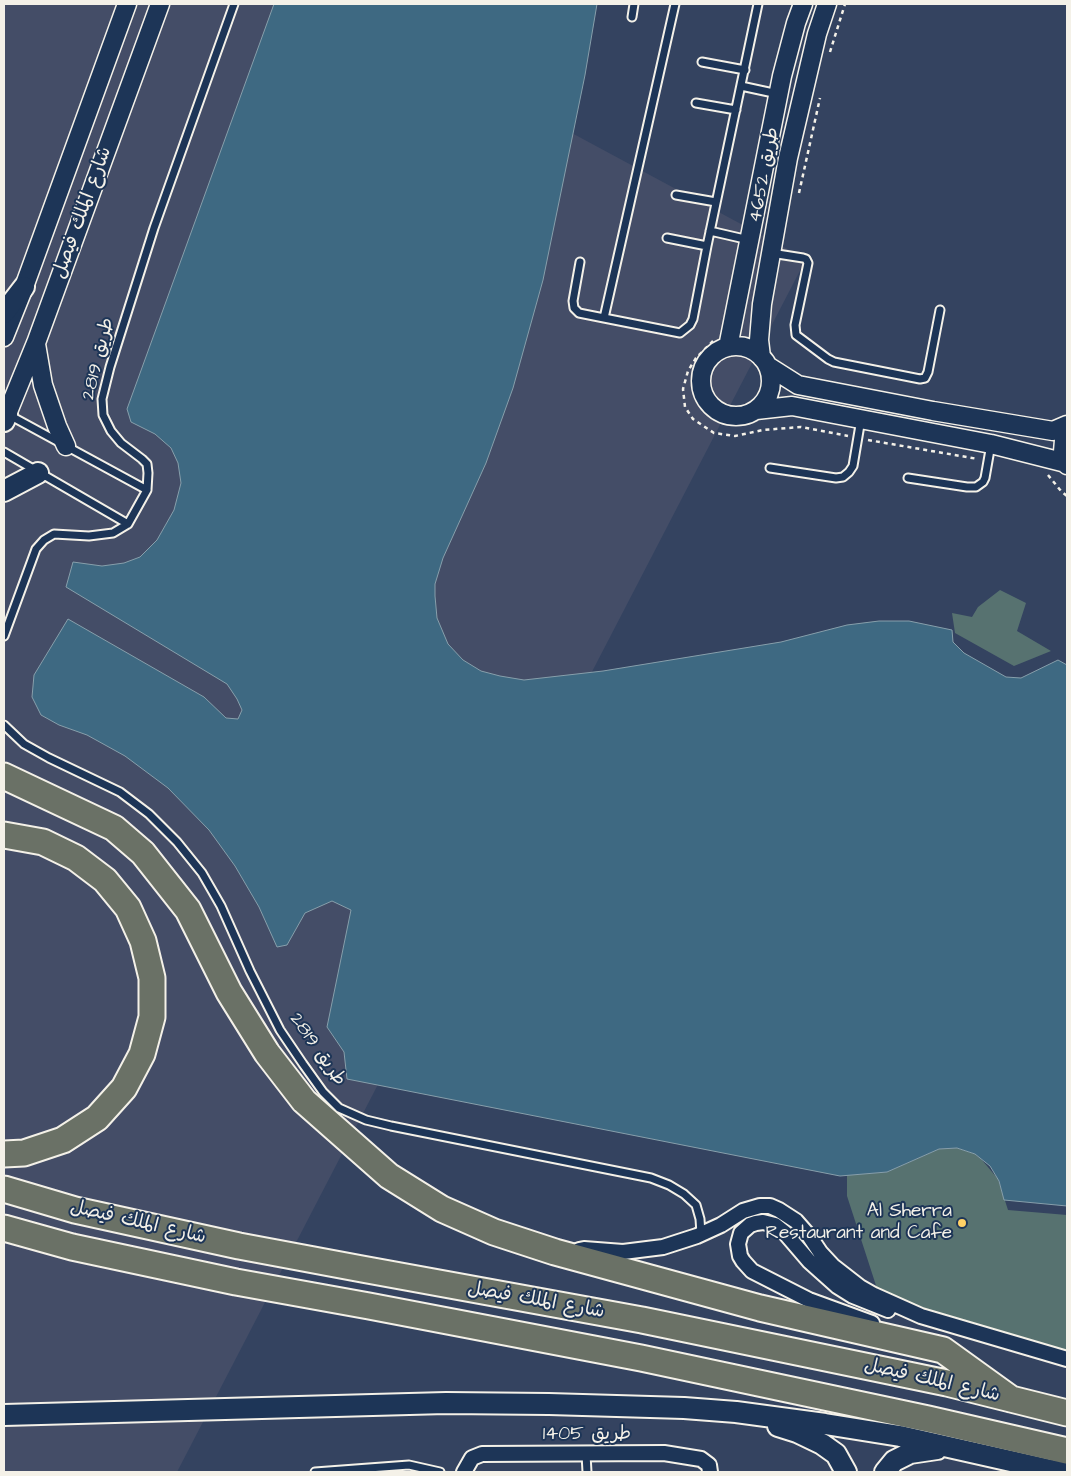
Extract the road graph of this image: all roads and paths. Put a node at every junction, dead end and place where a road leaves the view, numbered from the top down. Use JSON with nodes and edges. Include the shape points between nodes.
{"nodes":[{"id":1,"x":127,"y":4,"type":"edge"},
{"id":2,"x":160,"y":4,"type":"edge"},
{"id":3,"x":234,"y":4,"type":"edge"},
{"id":4,"x":634,"y":4,"type":"edge"},
{"id":5,"x":675,"y":4,"type":"edge"},
{"id":6,"x":758,"y":4,"type":"edge"},
{"id":7,"x":803,"y":4,"type":"edge"},
{"id":8,"x":826,"y":4,"type":"edge"},
{"id":9,"x":845,"y":4,"type":"edge"},
{"id":10,"x":632,"y":17,"type":"dead end"},
{"id":11,"x":828,"y":58,"type":"dead end"},
{"id":12,"x":702,"y":62,"type":"dead end"},
{"id":13,"x":745,"y":70,"type":"junction"},
{"id":14,"x":741,"y":86,"type":"junction"},
{"id":15,"x":779,"y":94,"type":"junction"},
{"id":16,"x":820,"y":96,"type":"dead end"},
{"id":17,"x":696,"y":104,"type":"dead end"},
{"id":18,"x":736,"y":110,"type":"junction"},
{"id":19,"x":676,"y":195,"type":"dead end"},
{"id":20,"x":798,"y":199,"type":"dead end"},
{"id":21,"x":716,"y":202,"type":"junction"},
{"id":22,"x":710,"y":231,"type":"junction"},
{"id":23,"x":667,"y":238,"type":"dead end"},
{"id":24,"x":750,"y":240,"type":"junction"},
{"id":25,"x":707,"y":246,"type":"junction"},
{"id":26,"x":771,"y":253,"type":"junction"},
{"id":27,"x":580,"y":262,"type":"dead end"},
{"id":28,"x":24,"y":287,"type":"junction"},
{"id":29,"x":940,"y":310,"type":"dead end"},
{"id":30,"x":4,"y":313,"type":"edge"},
{"id":31,"x":604,"y":318,"type":"junction"},
{"id":32,"x":4,"y":337,"type":"edge"},
{"id":33,"x":36,"y":343,"type":"junction"},
{"id":34,"x":728,"y":347,"type":"junction"},
{"id":35,"x":765,"y":361,"type":"junction"},
{"id":36,"x":756,"y":410,"type":"junction"},
{"id":37,"x":5,"y":416,"type":"edge"},
{"id":38,"x":861,"y":419,"type":"junction"},
{"id":39,"x":1067,"y":425,"type":"edge"},
{"id":40,"x":1067,"y":434,"type":"edge"},
{"id":41,"x":991,"y":444,"type":"junction"},
{"id":42,"x":66,"y":446,"type":"junction"},
{"id":43,"x":4,"y":452,"type":"edge"},
{"id":44,"x":1067,"y":464,"type":"edge"},
{"id":45,"x":770,"y":468,"type":"dead end"},
{"id":46,"x":38,"y":473,"type":"junction"},
{"id":47,"x":1046,"y":473,"type":"dead end"},
{"id":48,"x":908,"y":478,"type":"dead end"},
{"id":49,"x":147,"y":490,"type":"junction"},
{"id":50,"x":4,"y":491,"type":"edge"},
{"id":51,"x":1067,"y":496,"type":"edge"},
{"id":52,"x":128,"y":524,"type":"junction"},
{"id":53,"x":4,"y":636,"type":"edge"},
{"id":54,"x":4,"y":725,"type":"edge"},
{"id":55,"x":4,"y":776,"type":"edge"},
{"id":56,"x":4,"y":788,"type":"edge"},
{"id":57,"x":76,"y":810,"type":"junction"},
{"id":58,"x":4,"y":835,"type":"edge"},
{"id":59,"x":4,"y":1154,"type":"edge"},
{"id":60,"x":4,"y":1189,"type":"edge"},
{"id":61,"x":4,"y":1228,"type":"edge"},
{"id":62,"x":701,"y":1234,"type":"junction"},
{"id":63,"x":561,"y":1254,"type":"junction"},
{"id":64,"x":921,"y":1316,"type":"junction"},
{"id":65,"x":943,"y":1350,"type":"junction"},
{"id":66,"x":1067,"y":1359,"type":"edge"},
{"id":67,"x":1011,"y":1399,"type":"junction"},
{"id":68,"x":736,"y":1412,"type":"junction"},
{"id":69,"x":1067,"y":1413,"type":"edge"},
{"id":70,"x":4,"y":1415,"type":"edge"},
{"id":71,"x":949,"y":1447,"type":"junction"},
{"id":72,"x":1067,"y":1451,"type":"edge"},
{"id":73,"x":586,"y":1454,"type":"junction"},
{"id":74,"x":315,"y":1472,"type":"edge"},
{"id":75,"x":440,"y":1472,"type":"edge"},
{"id":76,"x":464,"y":1472,"type":"edge"},
{"id":77,"x":587,"y":1472,"type":"edge"},
{"id":78,"x":710,"y":1472,"type":"edge"},
{"id":79,"x":846,"y":1472,"type":"edge"},
{"id":80,"x":885,"y":1472,"type":"edge"},
{"id":81,"x":1066,"y":1472,"type":"edge"}],
"edges":[{"from":1,"to":28,"type":"street","name":"شارع الملك فيصل"},
{"from":2,"to":33,"type":"street","name":"شارع الملك فيصل"},
{"from":3,"to":49,"type":"lane","name":"طريق 2819","via":[[154,228],[102,399],[103,415],[110,432],[147,464]]},
{"from":4,"to":10,"type":"lane"},
{"from":5,"to":31,"type":"lane"},
{"from":6,"to":13,"type":"lane"},
{"from":7,"to":15,"type":"street","name":"طريق 4652"},
{"from":8,"to":26,"type":"street","name":"طريق 4652","via":[[788,158]]},
{"from":9,"to":11,"type":"path"},
{"from":12,"to":13,"type":"lane"},
{"from":13,"to":14,"type":"lane"},
{"from":14,"to":15,"type":"lane"},
{"from":14,"to":18,"type":"lane"},
{"from":15,"to":24,"type":"street","name":"طريق 4652"},
{"from":16,"to":20,"type":"path"},
{"from":17,"to":18,"type":"lane"},
{"from":18,"to":21,"type":"lane"},
{"from":19,"to":21,"type":"lane"},
{"from":21,"to":22,"type":"lane"},
{"from":22,"to":24,"type":"lane"},
{"from":22,"to":25,"type":"lane"},
{"from":23,"to":25,"type":"lane"},
{"from":24,"to":34,"type":"street","name":"طريق 4652"},
{"from":25,"to":31,"type":"lane","via":[[693,319],[686,330],[680,332]]},
{"from":26,"to":29,"type":"lane","via":[[806,259],[808,264],[795,325],[796,335],[834,362],[925,378]]},
{"from":26,"to":35,"type":"street","name":"طريق 4652","via":[[759,340]]},
{"from":27,"to":31,"type":"lane","via":[[574,308],[582,314]]},
{"from":28,"to":30,"type":"main road"},
{"from":28,"to":32,"type":"street","name":"شارع الملك فيصل"},
{"from":33,"to":37,"type":"street","name":"شارع الملك فيصل"},
{"from":33,"to":42,"type":"street","via":[[45,392]]},
{"from":34,"to":35,"type":"street","via":[[741,346],[752,350]]},
{"from":34,"to":36,"type":"street","via":[[706,362],[702,371],[702,391],[719,412],[730,416]]},
{"from":35,"to":36,"type":"street","via":[[771,378],[770,389],[766,400]]},
{"from":35,"to":39,"type":"street","via":[[798,385],[1053,431]]},
{"from":36,"to":38,"type":"street","via":[[792,406]]},
{"from":37,"to":42,"type":"lane"},
{"from":38,"to":41,"type":"street"},
{"from":38,"to":45,"type":"lane","via":[[853,466],[843,477]]},
{"from":40,"to":44,"type":"street","via":[[1063,452]]},
{"from":41,"to":44,"type":"street"},
{"from":41,"to":48,"type":"lane","via":[[985,478],[976,487]]},
{"from":42,"to":49,"type":"lane"},
{"from":43,"to":46,"type":"lane"},
{"from":46,"to":50,"type":"main road"},
{"from":46,"to":52,"type":"lane"},
{"from":47,"to":51,"type":"path"},
{"from":49,"to":52,"type":"lane","name":"طريق 2819"},
{"from":52,"to":53,"type":"lane","via":[[113,534],[54,534],[44,540],[36,549]]},
{"from":54,"to":62,"type":"lane","name":"طريق 2819","via":[[24,744],[120,792],[149,814],[177,842],[202,873],[221,906],[280,1030],[318,1085],[339,1108],[366,1120],[391,1126],[651,1178],[684,1194],[696,1204]]},
{"from":55,"to":57,"type":"highway"},
{"from":56,"to":57,"type":"highway"},
{"from":57,"to":63,"type":"highway","via":[[114,828],[143,853],[188,910],[228,992],[267,1053],[304,1101],[389,1176],[442,1210],[494,1232]]},
{"from":58,"to":59,"type":"highway","via":[[43,842],[76,858],[105,880],[128,908],[143,941],[152,978],[152,1017],[142,1054],[124,1088],[97,1118],[63,1140],[24,1153]]},
{"from":60,"to":67,"type":"highway","name":"شارع الملك فيصل","via":[[75,1210],[239,1246],[652,1322]]},
{"from":61,"to":72,"type":"highway","name":"شارع الملك فيصل","via":[[72,1247],[236,1282],[641,1358]]},
{"from":62,"to":63,"type":"street","name":"شارع الملك فيصل","via":[[643,1250],[584,1249]]},
{"from":62,"to":64,"type":"street","name":"شارع الملك فيصل","via":[[743,1211],[770,1206],[796,1221],[820,1252],[846,1277],[874,1295]]},
{"from":63,"to":65,"type":"highway","via":[[760,1308]]},
{"from":64,"to":65,"type":"street","name":"شارع الملك فيصل","via":[[902,1314],[853,1296],[822,1274],[776,1225],[756,1223],[741,1233],[738,1244],[740,1256],[752,1271],[809,1300]]},
{"from":64,"to":66,"type":"street","name":"شارع الملك فيصل"},
{"from":65,"to":67,"type":"highway"},
{"from":67,"to":69,"type":"highway","name":"شارع الملك فيصل"},
{"from":68,"to":70,"type":"main road","via":[[640,1406],[446,1403]]},
{"from":68,"to":71,"type":"main road","via":[[890,1434]]},
{"from":68,"to":79,"type":"main road","via":[[797,1432],[822,1444],[836,1454]]},
{"from":71,"to":80,"type":"main road","via":[[910,1453],[894,1461]]},
{"from":71,"to":81,"type":"main road"},
{"from":73,"to":76,"type":"street","name":"طريق 1405","via":[[482,1454],[472,1458]]},
{"from":73,"to":77,"type":"lane"},
{"from":73,"to":78,"type":"street","name":"طريق 1405","via":[[664,1453],[701,1459],[709,1465]]},
{"from":74,"to":75,"type":"lane","via":[[409,1465]]}]}
